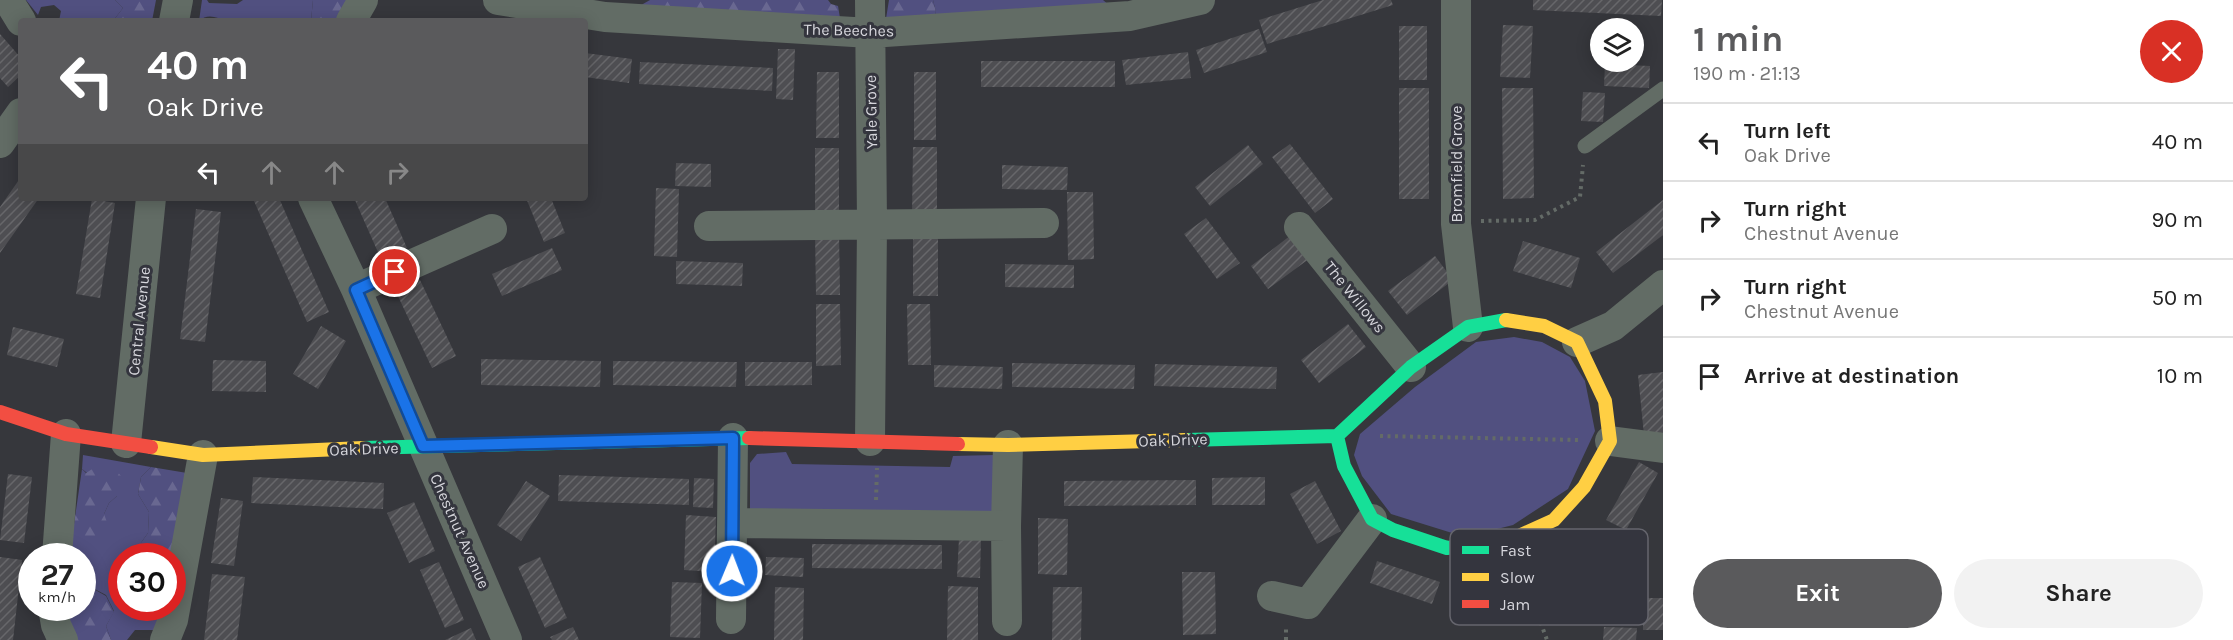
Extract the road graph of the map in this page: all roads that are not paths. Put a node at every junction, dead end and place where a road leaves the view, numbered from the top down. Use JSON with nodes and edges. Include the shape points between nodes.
{"nodes":[{"id":1,"x":8,"y":0,"type":"edge"},
{"id":2,"x":177,"y":0,"type":"edge"},
{"id":3,"x":363,"y":0,"type":"edge"},
{"id":4,"x":498,"y":0,"type":"edge"},
{"id":5,"x":633,"y":0,"type":"edge"},
{"id":6,"x":870,"y":0,"type":"edge"},
{"id":7,"x":1200,"y":0,"type":"edge"},
{"id":8,"x":1456,"y":0,"type":"edge"},
{"id":9,"x":1129,"y":8,"type":"edge"},
{"id":10,"x":604,"y":17,"type":"junction"},
{"id":11,"x":19,"y":18,"type":"edge"},
{"id":12,"x":174,"y":18,"type":"edge"},
{"id":13,"x":353,"y":18,"type":"edge"},
{"id":14,"x":870,"y":33,"type":"junction"},
{"id":15,"x":1663,"y":89,"type":"edge"},
{"id":16,"x":18,"y":117,"type":"edge"},
{"id":17,"x":0,"y":143,"type":"edge"},
{"id":18,"x":1585,"y":146,"type":"road end"},
{"id":19,"x":151,"y":201,"type":"edge"},
{"id":20,"x":314,"y":201,"type":"edge"},
{"id":21,"x":1044,"y":223,"type":"dead end"},
{"id":22,"x":872,"y":224,"type":"junction"},
{"id":23,"x":708,"y":226,"type":"dead end"},
{"id":24,"x":1299,"y":227,"type":"dead end"},
{"id":25,"x":492,"y":229,"type":"dead end"},
{"id":26,"x":1663,"y":285,"type":"edge"},
{"id":27,"x":356,"y":290,"type":"junction"},
{"id":28,"x":1468,"y":327,"type":"junction"},
{"id":29,"x":1577,"y":342,"type":"junction"},
{"id":30,"x":1411,"y":367,"type":"junction"},
{"id":31,"x":0,"y":412,"type":"edge"},
{"id":32,"x":66,"y":434,"type":"junction"},
{"id":33,"x":1337,"y":436,"type":"junction"},
{"id":34,"x":733,"y":438,"type":"junction"},
{"id":35,"x":874,"y":441,"type":"junction"},
{"id":36,"x":1610,"y":441,"type":"junction"},
{"id":37,"x":126,"y":443,"type":"junction"},
{"id":38,"x":1008,"y":445,"type":"junction"},
{"id":39,"x":423,"y":446,"type":"junction"},
{"id":40,"x":1663,"y":448,"type":"edge"},
{"id":41,"x":203,"y":455,"type":"junction"},
{"id":42,"x":1372,"y":519,"type":"junction"},
{"id":43,"x":733,"y":523,"type":"junction"},
{"id":44,"x":1006,"y":526,"type":"junction"},
{"id":45,"x":1534,"y":529,"type":"edge"},
{"id":46,"x":58,"y":543,"type":"edge"},
{"id":47,"x":1450,"y":548,"type":"edge"},
{"id":48,"x":1272,"y":596,"type":"dead end"},
{"id":49,"x":731,"y":619,"type":"dead end"},
{"id":50,"x":55,"y":621,"type":"edge"},
{"id":51,"x":1007,"y":621,"type":"dead end"},
{"id":52,"x":63,"y":640,"type":"edge"},
{"id":53,"x":165,"y":640,"type":"edge"},
{"id":54,"x":507,"y":640,"type":"edge"}],
"edges":[{"from":1,"to":11,"type":"street"},
{"from":2,"to":12,"type":"street"},
{"from":3,"to":13,"type":"street"},
{"from":4,"to":10,"type":"street","name":"The Beeches"},
{"from":5,"to":10,"type":"street"},
{"from":6,"to":14,"type":"street","name":"Yale Grove"},
{"from":7,"to":9,"type":"street","name":"The Beeches"},
{"from":8,"to":28,"type":"street","name":"Bromfield Grove","via":[[1456,224]]},
{"from":9,"to":14,"type":"street","name":"The Beeches"},
{"from":10,"to":14,"type":"street","name":"The Beeches"},
{"from":14,"to":22,"type":"street","name":"Yale Grove"},
{"from":15,"to":18,"type":"lane"},
{"from":16,"to":17,"type":"street"},
{"from":19,"to":37,"type":"street","name":"Central Avenue"},
{"from":20,"to":27,"type":"street","name":"Chestnut Avenue"},
{"from":21,"to":22,"type":"street"},
{"from":22,"to":23,"type":"street"},
{"from":22,"to":35,"type":"street","name":"Yale Grove"},
{"from":24,"to":30,"type":"street","name":"The Willows"},
{"from":25,"to":27,"type":"street"},
{"from":26,"to":29,"type":"street","via":[[1613,326]]},
{"from":27,"to":39,"type":"street","name":"Chestnut Avenue"},
{"from":28,"to":29,"type":"street","via":[[1506,320],[1544,326]]},
{"from":28,"to":30,"type":"street"},
{"from":29,"to":36,"type":"street","via":[[1605,401]]},
{"from":30,"to":33,"type":"street"},
{"from":31,"to":32,"type":"street","name":"Oak Drive"},
{"from":32,"to":37,"type":"street","name":"Oak Drive"},
{"from":32,"to":46,"type":"street"},
{"from":33,"to":38,"type":"street","name":"Oak Drive"},
{"from":33,"to":42,"type":"street","via":[[1344,466]]},
{"from":34,"to":35,"type":"street","name":"Oak Drive"},
{"from":34,"to":39,"type":"street","name":"Oak Drive"},
{"from":34,"to":43,"type":"street"},
{"from":35,"to":38,"type":"street","name":"Oak Drive"},
{"from":36,"to":40,"type":"street"},
{"from":36,"to":45,"type":"street","via":[[1584,487],[1554,520]]},
{"from":37,"to":41,"type":"street","name":"Oak Drive"},
{"from":38,"to":44,"type":"street"},
{"from":39,"to":41,"type":"street","name":"Oak Drive"},
{"from":39,"to":54,"type":"street","name":"Chestnut Avenue"},
{"from":41,"to":53,"type":"street","via":[[173,621]]},
{"from":42,"to":47,"type":"street","via":[[1393,531]]},
{"from":42,"to":48,"type":"street","via":[[1308,604]]},
{"from":43,"to":44,"type":"street"},
{"from":43,"to":49,"type":"street"},
{"from":44,"to":51,"type":"street"},
{"from":50,"to":52,"type":"street"}]}
